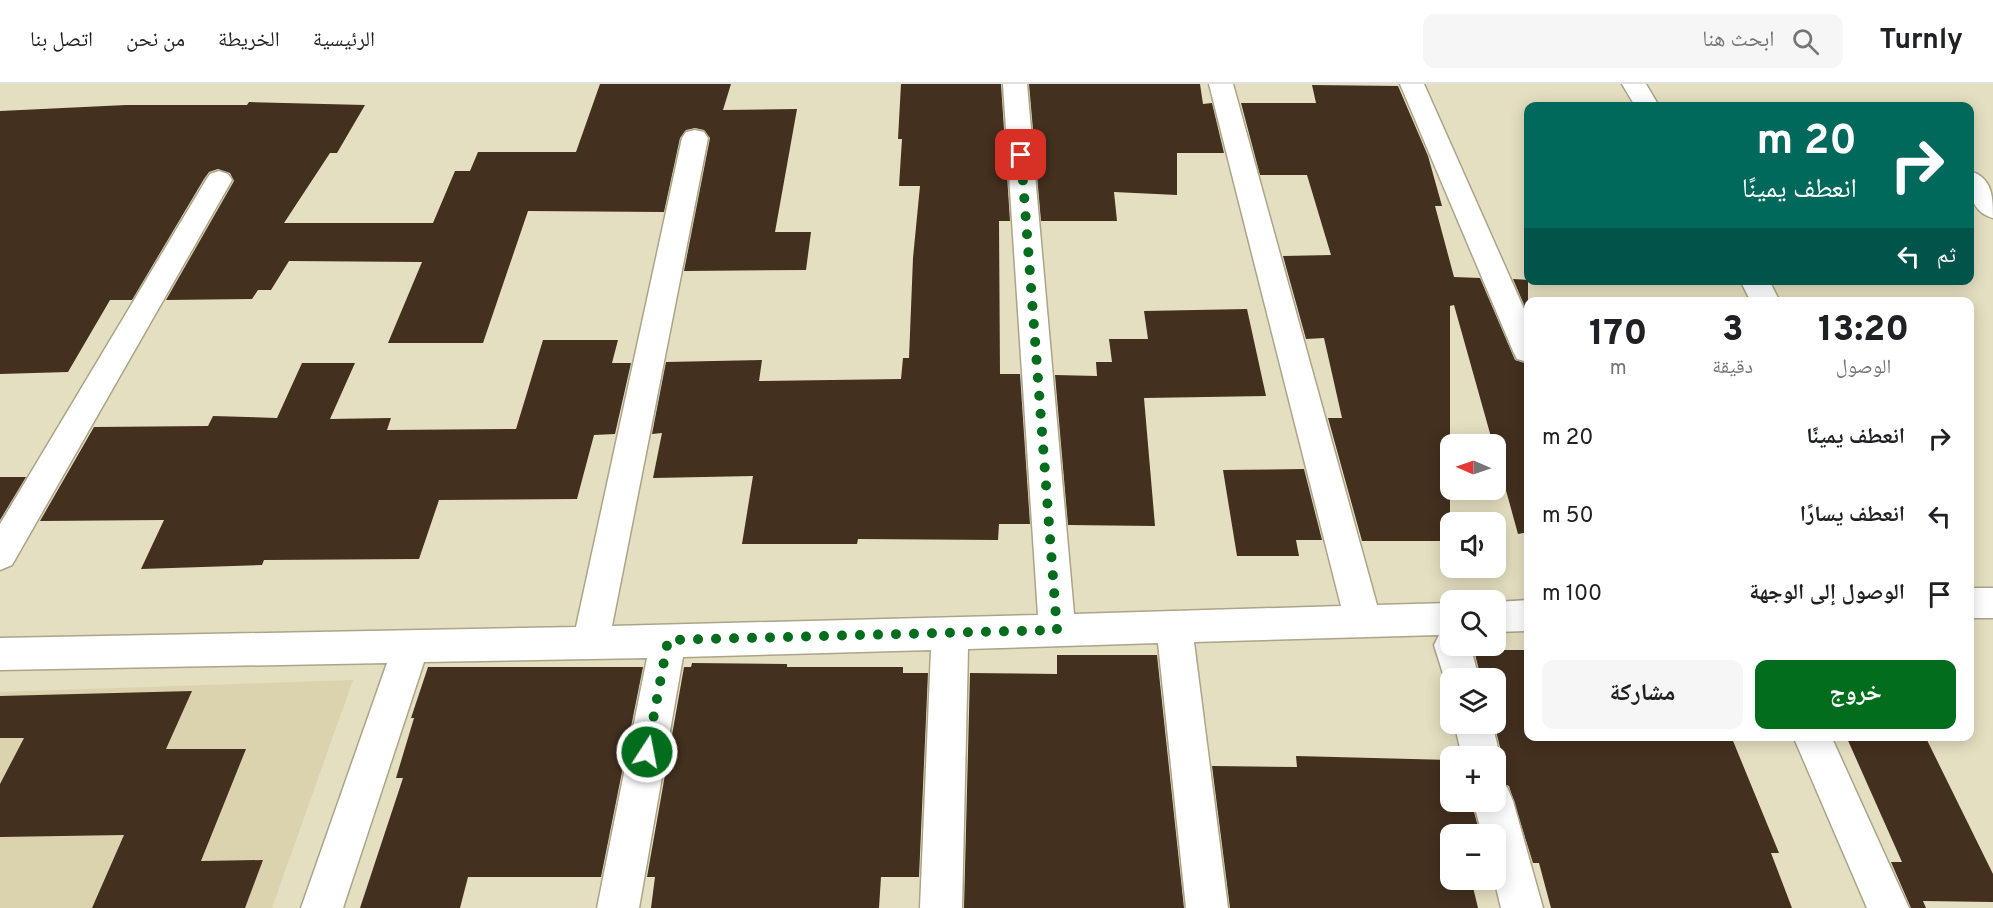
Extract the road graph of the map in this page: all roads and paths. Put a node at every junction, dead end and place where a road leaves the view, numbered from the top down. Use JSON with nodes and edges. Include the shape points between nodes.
{"nodes":[{"id":1,"x":1015,"y":84,"type":"edge"},
{"id":2,"x":1221,"y":84,"type":"edge"},
{"id":3,"x":1412,"y":84,"type":"edge"},
{"id":4,"x":1634,"y":84,"type":"edge"},
{"id":5,"x":1645,"y":102,"type":"edge"},
{"id":6,"x":695,"y":138,"type":"dead end"},
{"id":7,"x":219,"y":180,"type":"dead end"},
{"id":8,"x":1974,"y":185,"type":"edge"},
{"id":9,"x":1993,"y":209,"type":"edge"},
{"id":10,"x":1524,"y":342,"type":"edge"},
{"id":11,"x":0,"y":555,"type":"edge"},
{"id":12,"x":1974,"y":603,"type":"edge"},
{"id":13,"x":1993,"y":603,"type":"edge"},
{"id":14,"x":1524,"y":616,"type":"edge"},
{"id":15,"x":1506,"y":617,"type":"edge"},
{"id":16,"x":1363,"y":621,"type":"junction"},
{"id":17,"x":1174,"y":627,"type":"junction"},
{"id":18,"x":1057,"y":630,"type":"junction"},
{"id":19,"x":1440,"y":630,"type":"edge"},
{"id":20,"x":950,"y":633,"type":"junction"},
{"id":21,"x":668,"y":640,"type":"junction"},
{"id":22,"x":591,"y":642,"type":"junction"},
{"id":23,"x":411,"y":646,"type":"junction"},
{"id":24,"x":0,"y":654,"type":"edge"},
{"id":25,"x":1814,"y":741,"type":"edge"},
{"id":26,"x":1496,"y":812,"type":"edge"},
{"id":27,"x":322,"y":908,"type":"edge"},
{"id":28,"x":618,"y":908,"type":"edge"},
{"id":29,"x":941,"y":908,"type":"edge"},
{"id":30,"x":1207,"y":908,"type":"edge"},
{"id":31,"x":1522,"y":908,"type":"edge"},
{"id":32,"x":1888,"y":908,"type":"edge"}],
"edges":[{"from":1,"to":18,"type":"street"},
{"from":2,"to":16,"type":"street"},
{"from":3,"to":10,"type":"street"},
{"from":4,"to":5,"type":"street"},
{"from":6,"to":22,"type":"street"},
{"from":7,"to":11,"type":"street"},
{"from":8,"to":9,"type":"street"},
{"from":12,"to":13,"type":"street"},
{"from":14,"to":15,"type":"street"},
{"from":16,"to":17,"type":"street"},
{"from":16,"to":19,"type":"street"},
{"from":17,"to":18,"type":"street"},
{"from":17,"to":30,"type":"street"},
{"from":18,"to":20,"type":"street"},
{"from":20,"to":21,"type":"street"},
{"from":20,"to":29,"type":"street"},
{"from":21,"to":22,"type":"street"},
{"from":21,"to":28,"type":"street"},
{"from":22,"to":23,"type":"street"},
{"from":23,"to":24,"type":"street"},
{"from":23,"to":27,"type":"street"},
{"from":25,"to":32,"type":"street"},
{"from":26,"to":31,"type":"street"}]}
